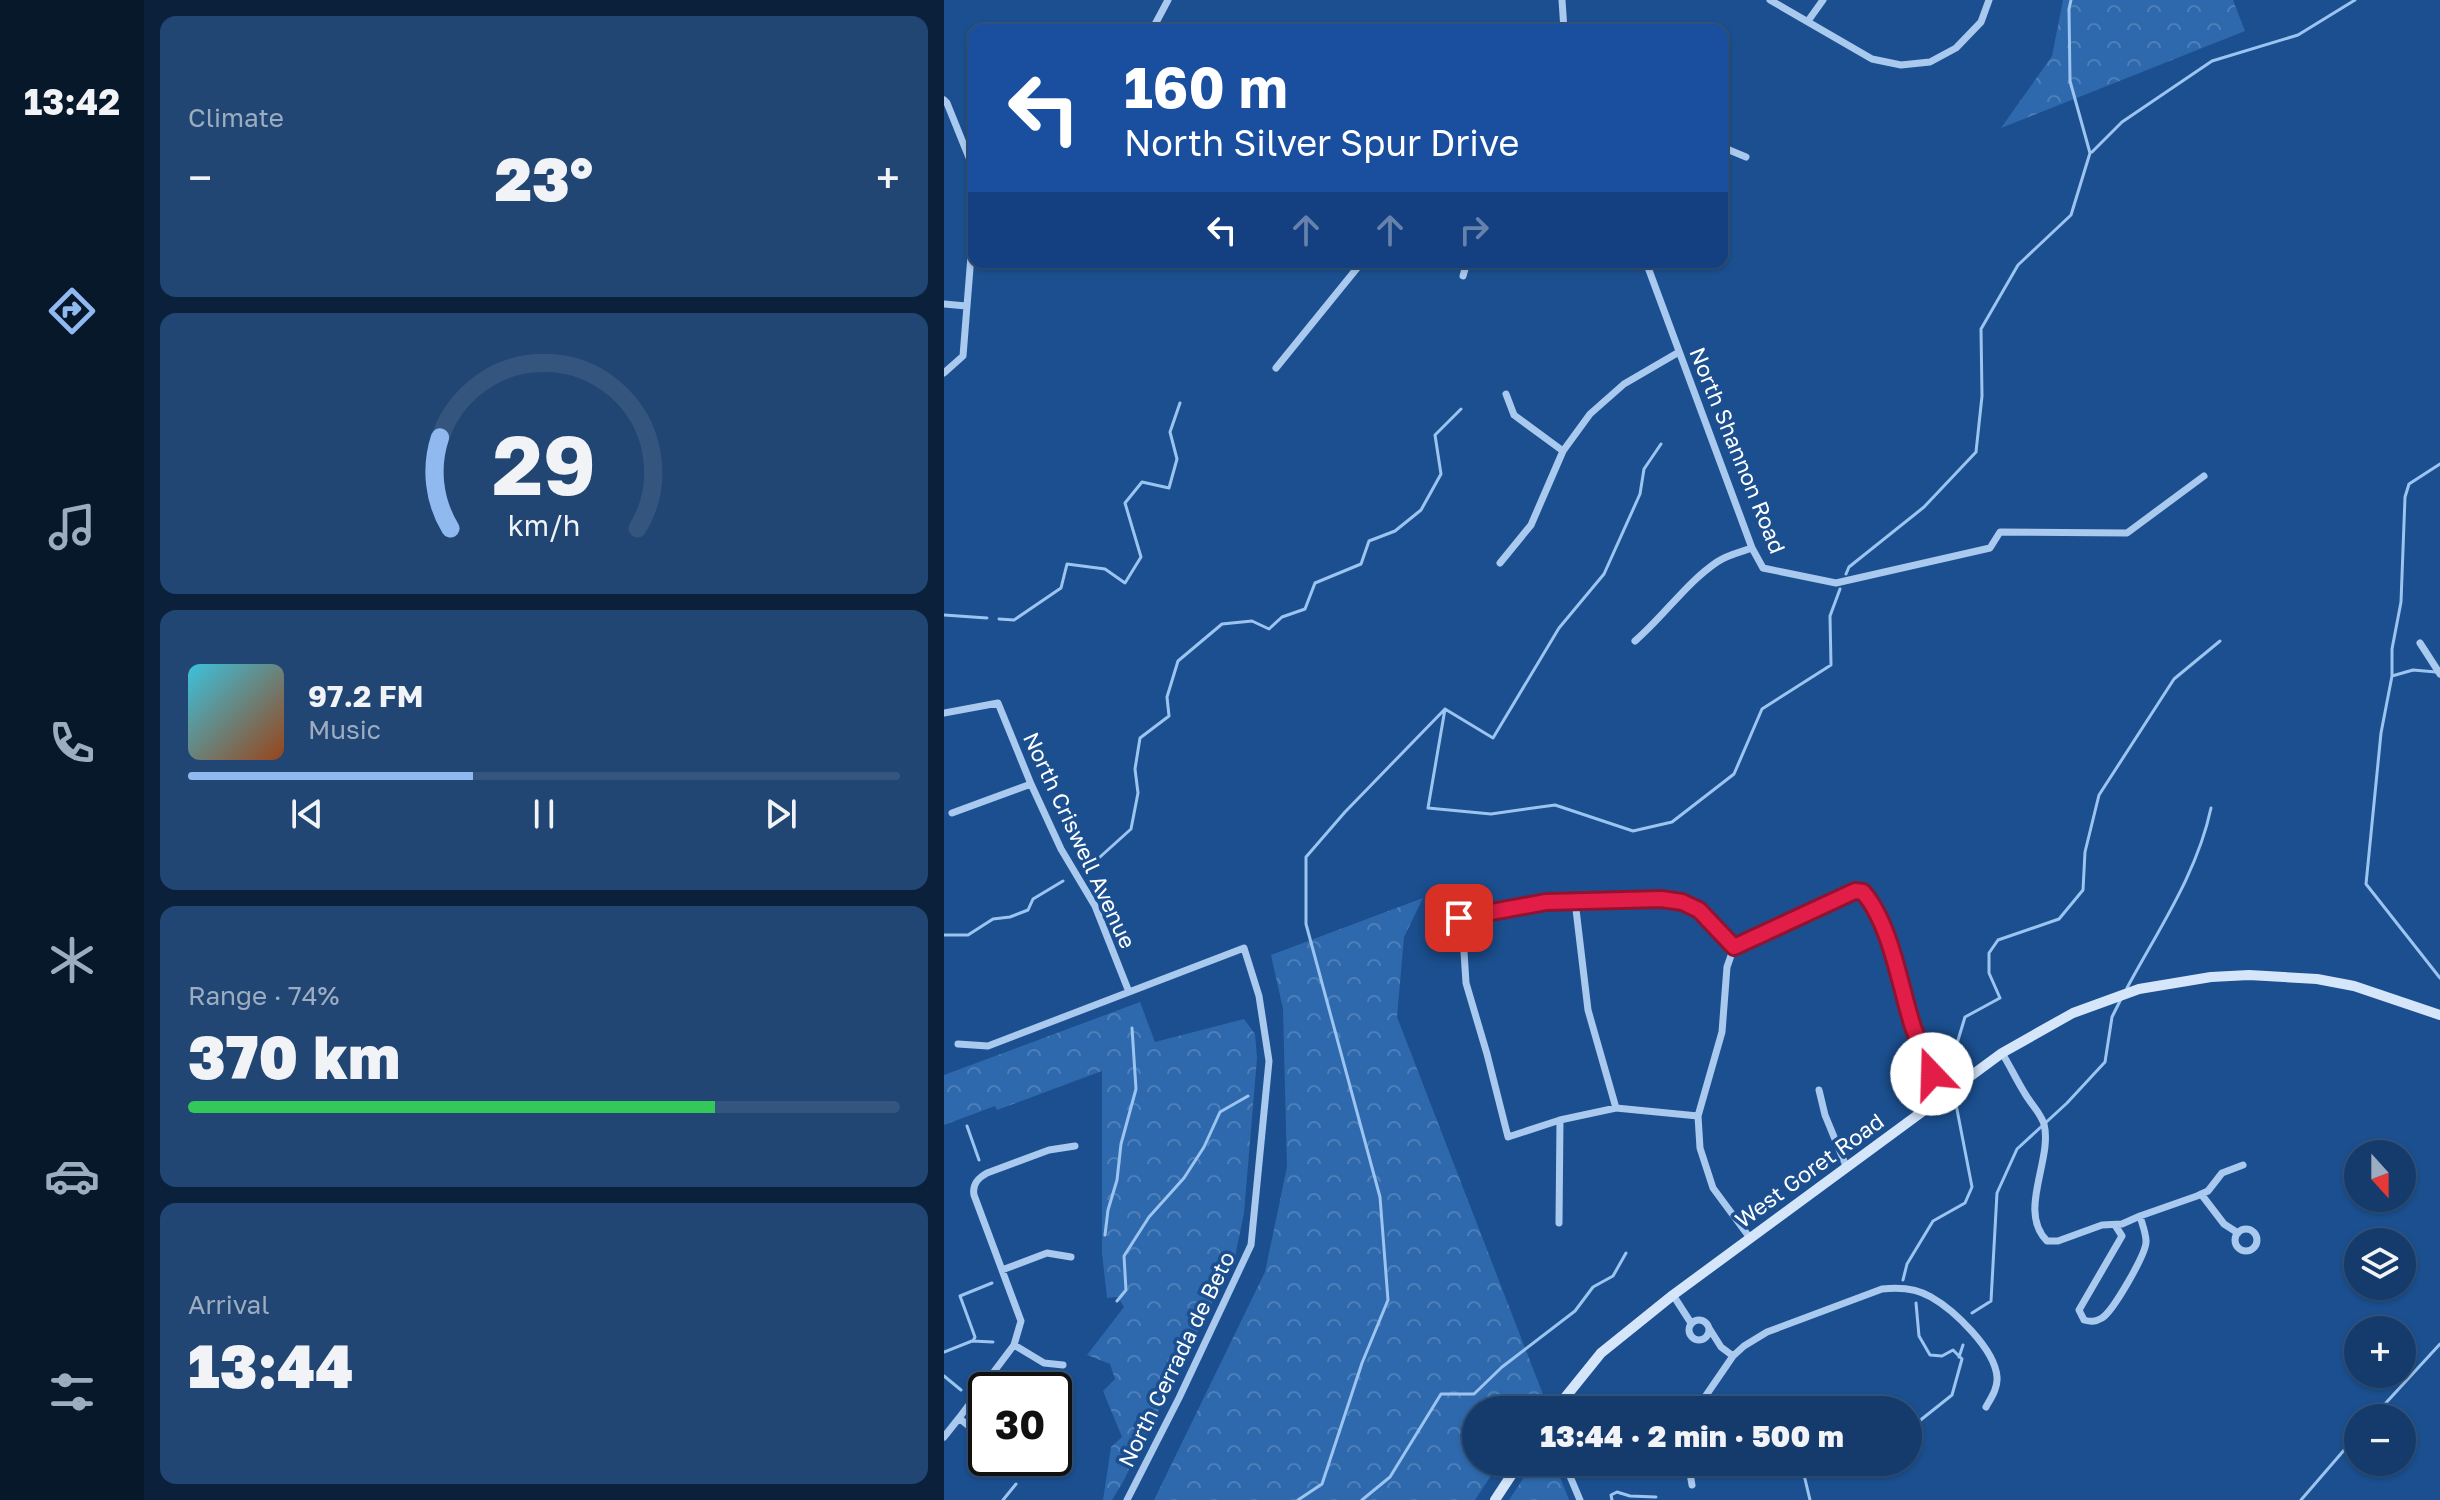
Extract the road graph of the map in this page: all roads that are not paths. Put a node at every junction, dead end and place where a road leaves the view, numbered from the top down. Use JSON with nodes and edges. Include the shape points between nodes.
{"nodes":[{"id":1,"x":1168,"y":0,"type":"edge"},
{"id":2,"x":1562,"y":0,"type":"edge"},
{"id":3,"x":1770,"y":0,"type":"edge"},
{"id":4,"x":1823,"y":0,"type":"edge"},
{"id":5,"x":1989,"y":0,"type":"edge"},
{"id":6,"x":1808,"y":21,"type":"junction"},
{"id":7,"x":1155,"y":24,"type":"edge"},
{"id":8,"x":1564,"y":24,"type":"edge"},
{"id":9,"x":944,"y":100,"type":"edge"},
{"id":10,"x":1728,"y":150,"type":"edge"},
{"id":11,"x":968,"y":155,"type":"edge"},
{"id":12,"x":1746,"y":157,"type":"dead end"},
{"id":13,"x":969,"y":268,"type":"edge"},
{"id":14,"x":1358,"y":268,"type":"edge"},
{"id":15,"x":1465,"y":268,"type":"edge"},
{"id":16,"x":1648,"y":268,"type":"edge"},
{"id":17,"x":1463,"y":276,"type":"dead end"},
{"id":18,"x":944,"y":304,"type":"edge"},
{"id":19,"x":966,"y":306,"type":"junction"},
{"id":20,"x":1679,"y":352,"type":"junction"},
{"id":21,"x":1276,"y":368,"type":"dead end"},
{"id":22,"x":944,"y":373,"type":"edge"},
{"id":23,"x":1506,"y":394,"type":"dead end"},
{"id":24,"x":1563,"y":451,"type":"junction"},
{"id":25,"x":2204,"y":476,"type":"dead end"},
{"id":26,"x":1752,"y":548,"type":"junction"},
{"id":27,"x":1500,"y":563,"type":"dead end"},
{"id":28,"x":1635,"y":641,"type":"dead end"},
{"id":29,"x":2420,"y":643,"type":"dead end"},
{"id":30,"x":2440,"y":674,"type":"edge"},
{"id":31,"x":944,"y":713,"type":"edge"},
{"id":32,"x":1031,"y":784,"type":"junction"},
{"id":33,"x":952,"y":813,"type":"dead end"},
{"id":34,"x":1575,"y":901,"type":"junction"},
{"id":35,"x":1734,"y":947,"type":"junction"},
{"id":36,"x":1129,"y":992,"type":"junction"},
{"id":37,"x":2440,"y":1015,"type":"edge"},
{"id":38,"x":958,"y":1044,"type":"dead end"},
{"id":39,"x":2002,"y":1053,"type":"junction"},
{"id":40,"x":1819,"y":1090,"type":"dead end"},
{"id":41,"x":1941,"y":1098,"type":"junction"},
{"id":42,"x":1616,"y":1108,"type":"junction"},
{"id":43,"x":1698,"y":1116,"type":"junction"},
{"id":44,"x":1560,"y":1120,"type":"junction"},
{"id":45,"x":1075,"y":1146,"type":"dead end"},
{"id":46,"x":2243,"y":1165,"type":"dead end"},
{"id":47,"x":1846,"y":1166,"type":"junction"},
{"id":48,"x":2201,"y":1194,"type":"junction"},
{"id":49,"x":2140,"y":1216,"type":"junction"},
{"id":50,"x":1559,"y":1223,"type":"dead end"},
{"id":51,"x":2115,"y":1225,"type":"junction"},
{"id":52,"x":2238,"y":1233,"type":"dead end"},
{"id":53,"x":1750,"y":1238,"type":"junction"},
{"id":54,"x":1071,"y":1257,"type":"dead end"},
{"id":55,"x":1002,"y":1270,"type":"junction"},
{"id":56,"x":1673,"y":1295,"type":"junction"},
{"id":57,"x":1691,"y":1323,"type":"junction"},
{"id":58,"x":1709,"y":1328,"type":"junction"},
{"id":59,"x":1701,"y":1341,"type":"junction"},
{"id":60,"x":1014,"y":1345,"type":"junction"},
{"id":61,"x":1721,"y":1347,"type":"junction"},
{"id":62,"x":1733,"y":1356,"type":"junction"},
{"id":63,"x":1063,"y":1365,"type":"dead end"},
{"id":64,"x":1566,"y":1396,"type":"edge"},
{"id":65,"x":1706,"y":1396,"type":"edge"},
{"id":66,"x":1986,"y":1407,"type":"dead end"},
{"id":67,"x":959,"y":1418,"type":"junction"},
{"id":68,"x":968,"y":1425,"type":"edge"},
{"id":69,"x":944,"y":1437,"type":"edge"},
{"id":70,"x":1511,"y":1476,"type":"edge"},
{"id":71,"x":1570,"y":1476,"type":"edge"},
{"id":72,"x":1690,"y":1476,"type":"edge"},
{"id":73,"x":1692,"y":1485,"type":"dead end"},
{"id":74,"x":1127,"y":1500,"type":"edge"},
{"id":75,"x":1495,"y":1500,"type":"edge"},
{"id":76,"x":1580,"y":1500,"type":"edge"}],
"edges":[{"from":1,"to":7,"type":"street"},
{"from":2,"to":8,"type":"street"},
{"from":3,"to":6,"type":"street"},
{"from":4,"to":6,"type":"street"},
{"from":5,"to":6,"type":"street","via":[[1981,22],[1956,48],[1930,62],[1901,65],[1872,59]]},
{"from":9,"to":11,"type":"street"},
{"from":10,"to":12,"type":"street"},
{"from":13,"to":19,"type":"street"},
{"from":14,"to":21,"type":"street"},
{"from":15,"to":17,"type":"street"},
{"from":16,"to":20,"type":"street","name":"North Shannon Road"},
{"from":18,"to":19,"type":"street"},
{"from":19,"to":22,"type":"street","via":[[963,356]]},
{"from":20,"to":24,"type":"street","via":[[1624,384],[1590,414]]},
{"from":20,"to":26,"type":"street","name":"North Shannon Road"},
{"from":23,"to":24,"type":"street","via":[[1514,415]]},
{"from":24,"to":27,"type":"street","via":[[1531,525]]},
{"from":25,"to":26,"type":"street","name":"North Shannon Road","via":[[2127,533],[2000,532],[1990,548],[1836,583],[1763,568]]},
{"from":26,"to":28,"type":"street","via":[[1720,559]]},
{"from":29,"to":30,"type":"street"},
{"from":31,"to":32,"type":"street","name":"North Criswell Avenue","via":[[998,703]]},
{"from":32,"to":33,"type":"street"},
{"from":32,"to":36,"type":"street","name":"North Criswell Avenue","via":[[1095,906]]},
{"from":34,"to":35,"type":"street","via":[[1682,902],[1699,910]]},
{"from":34,"to":42,"type":"street","via":[[1588,1010]]},
{"from":34,"to":44,"type":"street","via":[[1459,918],[1458,925],[1466,983],[1508,1137]]},
{"from":35,"to":41,"type":"street","via":[[1855,891],[1863,892],[1887,937]]},
{"from":35,"to":43,"type":"street","via":[[1727,967],[1722,1032]]},
{"from":36,"to":38,"type":"street","via":[[988,1046]]},
{"from":36,"to":74,"type":"street","name":"North Cerrada de Beto","via":[[1244,948],[1259,996],[1269,1061],[1251,1245]]},
{"from":37,"to":39,"type":"street","name":"West Goret Road","via":[[2317,979],[2211,977],[2139,989],[2100,1002]]},
{"from":39,"to":41,"type":"street","name":"West Goret Road"},
{"from":39,"to":51,"type":"street","via":[[2043,1122],[2039,1233],[2047,1241],[2058,1241]]},
{"from":40,"to":47,"type":"street"},
{"from":41,"to":47,"type":"street","name":"West Goret Road"},
{"from":42,"to":43,"type":"street"},
{"from":42,"to":44,"type":"street"},
{"from":43,"to":53,"type":"street","via":[[1700,1148],[1713,1188]]},
{"from":44,"to":50,"type":"street"},
{"from":45,"to":55,"type":"street","via":[[987,1173],[974,1185]]},
{"from":46,"to":48,"type":"street","via":[[2222,1173]]},
{"from":47,"to":53,"type":"street","name":"West Goret Road"},
{"from":48,"to":49,"type":"street"},
{"from":48,"to":52,"type":"street"},
{"from":49,"to":51,"type":"street"},
{"from":49,"to":51,"type":"street","via":[[2147,1242],[2127,1285],[2105,1316],[2084,1320],[2079,1310],[2122,1236]]},
{"from":53,"to":56,"type":"street","name":"West Goret Road"},
{"from":54,"to":55,"type":"street","via":[[1047,1253]]},
{"from":55,"to":60,"type":"street","via":[[1021,1321]]},
{"from":56,"to":57,"type":"street"},
{"from":56,"to":64,"type":"street","name":"West Goret Road","via":[[1601,1353]]},
{"from":57,"to":58,"type":"street","via":[[1702,1321]]},
{"from":57,"to":59,"type":"street","via":[[1691,1338]]},
{"from":58,"to":59,"type":"street"},
{"from":58,"to":61,"type":"street"},
{"from":59,"to":61,"type":"street"},
{"from":60,"to":63,"type":"street","via":[[1044,1363]]},
{"from":60,"to":67,"type":"street"},
{"from":61,"to":62,"type":"street"},
{"from":62,"to":65,"type":"street"},
{"from":62,"to":66,"type":"street","via":[[1767,1332],[1898,1287],[1932,1297],[1985,1347],[1997,1378]]},
{"from":67,"to":68,"type":"street"},
{"from":67,"to":69,"type":"street"},
{"from":70,"to":75,"type":"street"},
{"from":71,"to":76,"type":"street"},
{"from":72,"to":73,"type":"street"}]}
